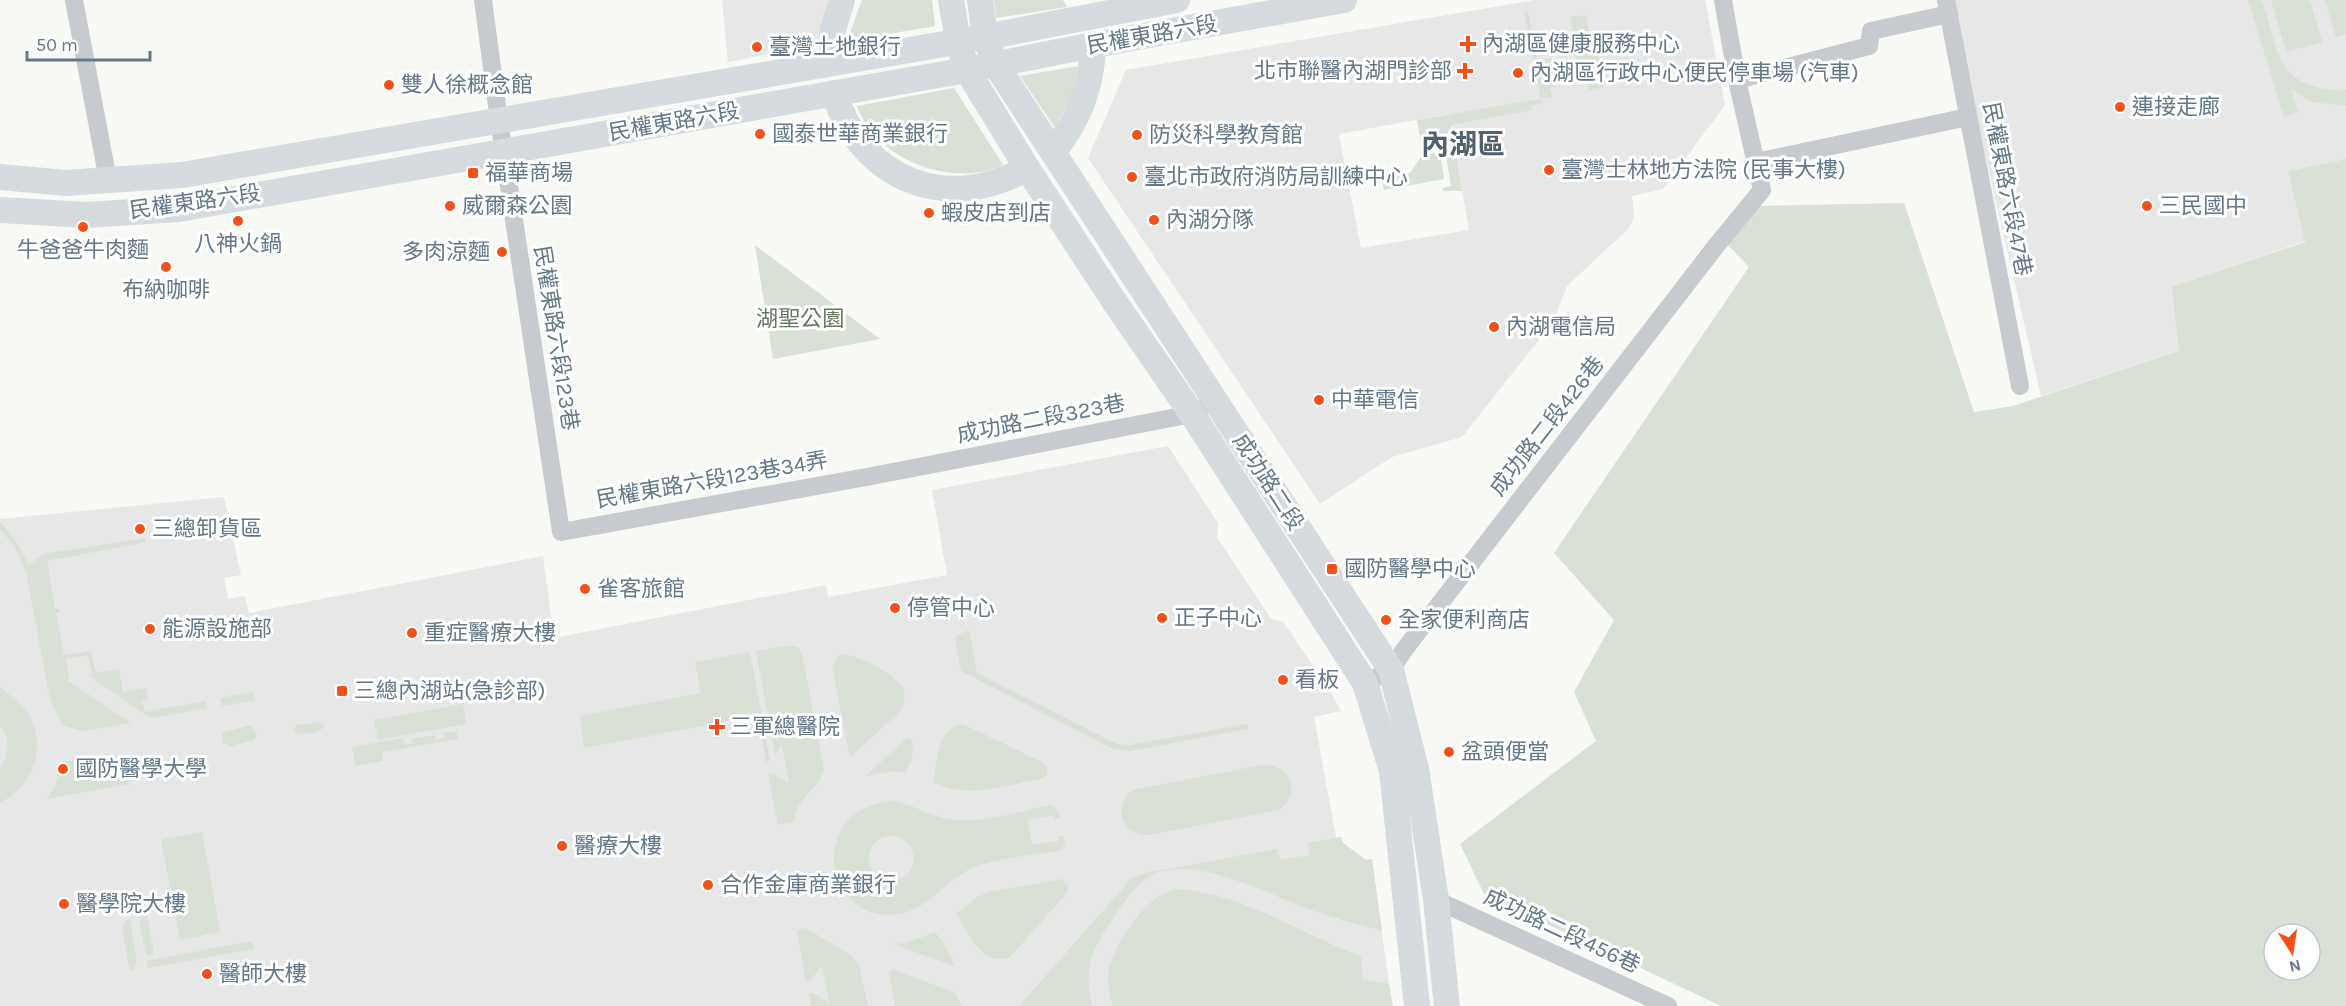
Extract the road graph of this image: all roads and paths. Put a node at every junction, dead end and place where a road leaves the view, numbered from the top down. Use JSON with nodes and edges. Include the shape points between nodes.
{"nodes":[{"id":1,"x":74,"y":0,"type":"edge"},
{"id":2,"x":483,"y":0,"type":"edge"},
{"id":3,"x":842,"y":0,"type":"edge"},
{"id":4,"x":951,"y":0,"type":"edge"},
{"id":5,"x":980,"y":0,"type":"edge"},
{"id":6,"x":1177,"y":0,"type":"edge"},
{"id":7,"x":1344,"y":0,"type":"edge"},
{"id":8,"x":1723,"y":0,"type":"edge"},
{"id":9,"x":1948,"y":7,"type":"edge"},
{"id":10,"x":1083,"y":8,"type":"edge"},
{"id":11,"x":985,"y":37,"type":"junction"},
{"id":12,"x":958,"y":41,"type":"junction"},
{"id":13,"x":1092,"y":45,"type":"junction"},
{"id":14,"x":831,"y":63,"type":"junction"},
{"id":15,"x":996,"y":65,"type":"junction"},
{"id":16,"x":967,"y":70,"type":"junction"},
{"id":17,"x":1737,"y":80,"type":"junction"},
{"id":18,"x":834,"y":93,"type":"junction"},
{"id":19,"x":1968,"y":117,"type":"junction"},
{"id":20,"x":499,"y":120,"type":"junction"},
{"id":21,"x":503,"y":151,"type":"junction"},
{"id":22,"x":1053,"y":152,"type":"junction"},
{"id":23,"x":1756,"y":162,"type":"junction"},
{"id":24,"x":1027,"y":168,"type":"junction"},
{"id":25,"x":0,"y":177,"type":"edge"},
{"id":26,"x":108,"y":180,"type":"junction"},
{"id":27,"x":0,"y":210,"type":"edge"},
{"id":28,"x":2020,"y":386,"type":"dead end"},
{"id":29,"x":1215,"y":399,"type":"junction"},
{"id":30,"x":1192,"y":414,"type":"junction"},
{"id":31,"x":872,"y":476,"type":"joint"},
{"id":32,"x":561,"y":532,"type":"joint"},
{"id":33,"x":1391,"y":670,"type":"junction"},
{"id":34,"x":1365,"y":683,"type":"junction"},
{"id":35,"x":1436,"y":900,"type":"junction"},
{"id":36,"x":1417,"y":1006,"type":"edge"},
{"id":37,"x":1447,"y":1006,"type":"edge"},
{"id":38,"x":1668,"y":1006,"type":"edge"}],
"edges":[{"from":1,"to":26,"type":"street"},
{"from":2,"to":20,"type":"street","name":"民權東路六段123巷"},
{"from":3,"to":14,"type":"main road","via":[[833,30]]},
{"from":4,"to":12,"type":"main road","name":"成功路二段"},
{"from":5,"to":11,"type":"main road","name":"成功路二段"},
{"from":6,"to":10,"type":"main road","name":"民權東路六段"},
{"from":7,"to":13,"type":"main road","name":"民權東路六段"},
{"from":8,"to":17,"type":"street"},
{"from":9,"to":17,"type":"street","via":[[1871,31],[1869,46]]},
{"from":9,"to":19,"type":"street","name":"民權東路六段47巷"},
{"from":10,"to":11,"type":"main road","name":"民權東路六段"},
{"from":11,"to":12,"type":"main road","name":"民權東路六段"},
{"from":11,"to":15,"type":"main road","name":"成功路二段"},
{"from":12,"to":14,"type":"main road","name":"民權東路六段"},
{"from":12,"to":16,"type":"main road","name":"成功路二段"},
{"from":13,"to":15,"type":"main road","name":"民權東路六段"},
{"from":13,"to":22,"type":"main road","via":[[1091,74],[1083,102],[1071,129]]},
{"from":14,"to":20,"type":"main road","name":"民權東路六段"},
{"from":15,"to":16,"type":"main road","name":"民權東路六段"},
{"from":15,"to":22,"type":"main road","name":"成功路二段"},
{"from":16,"to":18,"type":"main road","name":"民權東路六段"},
{"from":16,"to":24,"type":"main road","name":"成功路二段"},
{"from":17,"to":23,"type":"street"},
{"from":18,"to":21,"type":"main road","name":"民權東路六段"},
{"from":18,"to":24,"type":"main road","via":[[848,128],[859,143],[879,162],[920,184],[957,190],[994,184]]},
{"from":19,"to":23,"type":"street"},
{"from":19,"to":28,"type":"street","name":"民權東路六段47巷"},
{"from":20,"to":21,"type":"street","name":"民權東路六段123巷"},
{"from":20,"to":26,"type":"main road","name":"民權東路六段","via":[[182,175]]},
{"from":21,"to":27,"type":"main road","name":"民權東路六段","via":[[179,209],[87,215]]},
{"from":21,"to":32,"type":"street","name":"民權東路六段123巷"},
{"from":22,"to":29,"type":"main road","name":"成功路二段"},
{"from":23,"to":33,"type":"street","name":"成功路二段426巷","via":[[1762,190]]},
{"from":24,"to":30,"type":"main road","name":"成功路二段"},
{"from":25,"to":26,"type":"main road","name":"民權東路六段","via":[[66,183]]},
{"from":29,"to":30,"type":"street","name":"成功路二段323巷"},
{"from":29,"to":33,"type":"main road","name":"成功路二段"},
{"from":30,"to":31,"type":"street","name":"成功路二段323巷"},
{"from":30,"to":34,"type":"main road","name":"成功路二段"},
{"from":31,"to":32,"type":"street","name":"民權東路六段123巷34弄"},
{"from":33,"to":34,"type":"street","name":"成功路二段426巷"},
{"from":33,"to":35,"type":"main road","name":"成功路二段","via":[[1416,769]]},
{"from":34,"to":36,"type":"main road","name":"成功路二段","via":[[1392,771]]},
{"from":35,"to":37,"type":"main road","name":"成功路二段"},
{"from":35,"to":38,"type":"street","name":"成功路二段456巷"}]}
